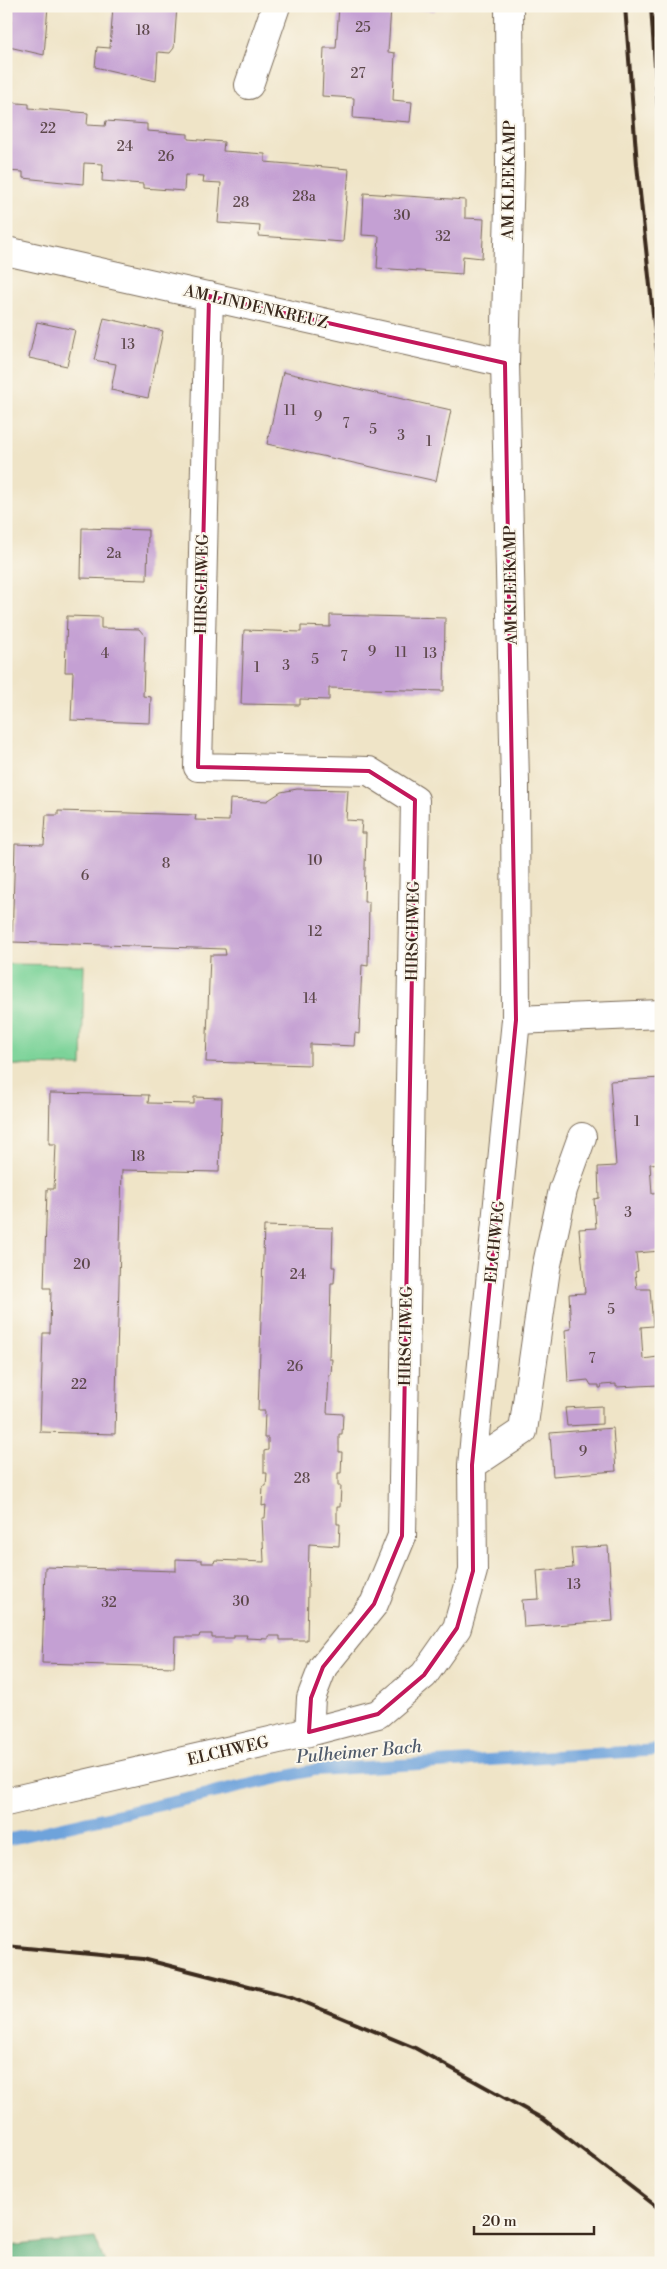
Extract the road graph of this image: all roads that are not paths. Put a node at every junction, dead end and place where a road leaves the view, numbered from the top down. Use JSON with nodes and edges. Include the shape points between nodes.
{"nodes":[{"id":1,"x":276,"y":6,"type":"edge"},
{"id":2,"x":509,"y":6,"type":"edge"},
{"id":3,"x":249,"y":85,"type":"dead end"},
{"id":4,"x":6,"y":251,"type":"edge"},
{"id":5,"x":209,"y":296,"type":"junction"},
{"id":6,"x":505,"y":363,"type":"junction"},
{"id":7,"x":661,"y":1014,"type":"edge"},
{"id":8,"x":516,"y":1020,"type":"junction"},
{"id":9,"x":582,"y":1137,"type":"dead end"},
{"id":10,"x":472,"y":1465,"type":"junction"},
{"id":11,"x":310,"y":1732,"type":"junction"},
{"id":12,"x":6,"y":1802,"type":"edge"}],
"edges":[{"from":1,"to":3,"type":"street"},
{"from":2,"to":6,"type":"street","name":"AM KLEEKAMP","via":[[510,165]]},
{"from":4,"to":5,"type":"street","name":"AM LINDENKREUZ"},
{"from":5,"to":6,"type":"street","name":"AM LINDENKREUZ"},
{"from":5,"to":11,"type":"street","name":"HIRSCHWEG","via":[[198,767],[369,771],[415,800],[402,1536],[374,1604],[323,1667],[312,1698]]},
{"from":6,"to":8,"type":"street","name":"AM KLEEKAMP","via":[[514,731]]},
{"from":7,"to":8,"type":"street"},
{"from":8,"to":10,"type":"street","name":"ELCHWEG"},
{"from":9,"to":10,"type":"street","via":[[562,1190],[523,1431]]},
{"from":10,"to":11,"type":"street","name":"ELCHWEG","via":[[473,1571],[457,1628],[424,1674],[378,1714]]},
{"from":11,"to":12,"type":"street","name":"ELCHWEG"}]}
